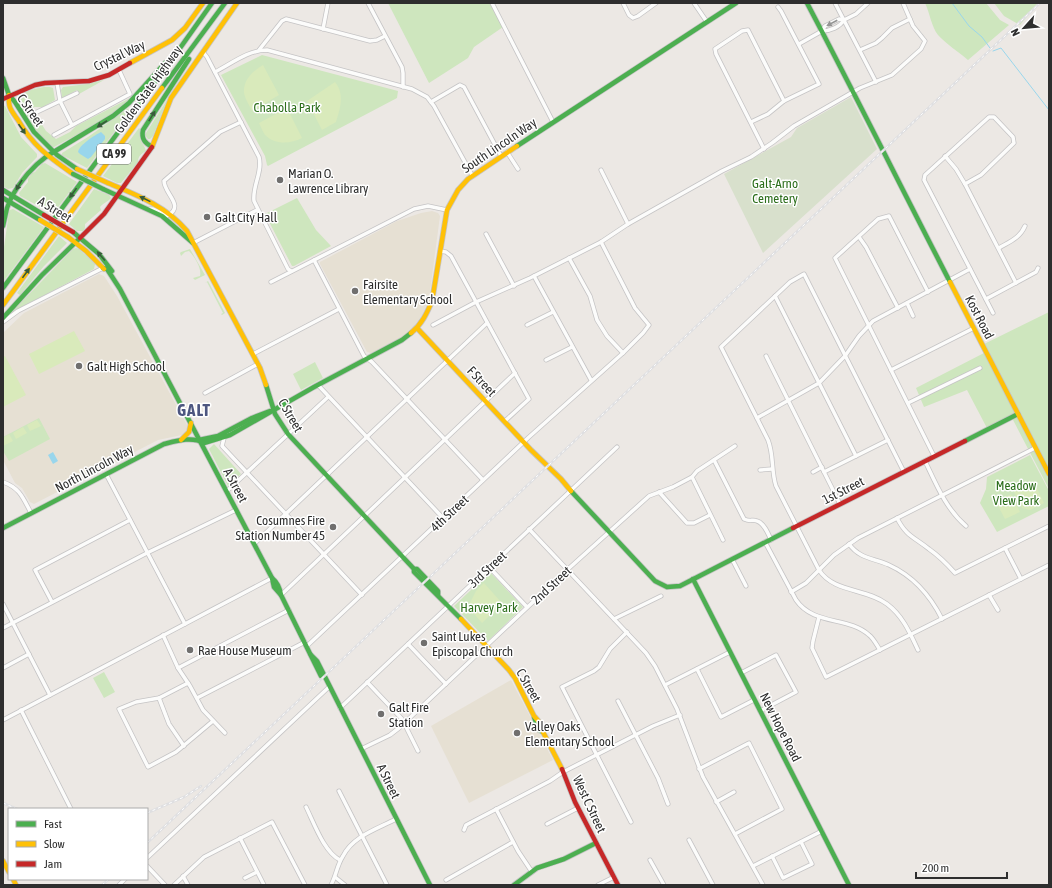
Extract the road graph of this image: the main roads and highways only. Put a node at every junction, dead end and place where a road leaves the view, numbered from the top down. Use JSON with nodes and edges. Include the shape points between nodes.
{"nodes":[{"id":1,"x":203,"y":3,"type":"edge"},
{"id":2,"x":212,"y":3,"type":"edge"},
{"id":3,"x":225,"y":3,"type":"edge"},
{"id":4,"x":236,"y":3,"type":"edge"},
{"id":5,"x":736,"y":3,"type":"edge"},
{"id":6,"x":807,"y":3,"type":"edge"},
{"id":7,"x":217,"y":15,"type":"junction"},
{"id":8,"x":188,"y":37,"type":"junction"},
{"id":9,"x":3,"y":78,"type":"edge"},
{"id":10,"x":9,"y":95,"type":"junction"},
{"id":11,"x":3,"y":98,"type":"edge"},
{"id":12,"x":152,"y":147,"type":"junction"},
{"id":13,"x":53,"y":153,"type":"junction"},
{"id":14,"x":47,"y":156,"type":"junction"},
{"id":15,"x":122,"y":189,"type":"junction"},
{"id":16,"x":3,"y":190,"type":"edge"},
{"id":17,"x":118,"y":195,"type":"junction"},
{"id":18,"x":12,"y":196,"type":"junction"},
{"id":19,"x":3,"y":198,"type":"edge"},
{"id":20,"x":9,"y":201,"type":"junction"},
{"id":21,"x":3,"y":226,"type":"edge"},
{"id":22,"x":80,"y":238,"type":"junction"},
{"id":23,"x":76,"y":242,"type":"junction"},
{"id":24,"x":193,"y":243,"type":"junction"},
{"id":25,"x":3,"y":288,"type":"edge"},
{"id":26,"x":120,"y":289,"type":"junction"},
{"id":27,"x":3,"y":305,"type":"edge"},
{"id":28,"x":3,"y":318,"type":"edge"},
{"id":29,"x":417,"y":328,"type":"junction"},
{"id":30,"x":274,"y":410,"type":"junction"},
{"id":31,"x":1018,"y":414,"type":"junction"},
{"id":32,"x":191,"y":423,"type":"junction"},
{"id":33,"x":182,"y":440,"type":"junction"},
{"id":34,"x":199,"y":440,"type":"junction"},
{"id":35,"x":1049,"y":474,"type":"edge"},
{"id":36,"x":3,"y":528,"type":"edge"},
{"id":37,"x":693,"y":579,"type":"junction"},
{"id":38,"x":679,"y":586,"type":"joint"},
{"id":39,"x":543,"y":732,"type":"joint"},
{"id":40,"x":596,"y":843,"type":"junction"},
{"id":41,"x":3,"y":860,"type":"edge"},
{"id":42,"x":8,"y":870,"type":"edge"},
{"id":43,"x":430,"y":885,"type":"edge"},
{"id":44,"x":514,"y":885,"type":"edge"},
{"id":45,"x":618,"y":885,"type":"edge"},
{"id":46,"x":849,"y":885,"type":"edge"}],
"edges":[{"from":1,"to":10,"type":"main road","name":"Crystal Way","via":[[185,28],[172,40],[119,70],[94,80],[35,85]]},
{"from":2,"to":8,"type":"main road","name":"Golden State Highway","number":"CA 99"},
{"from":3,"to":7,"type":"main road","name":"Golden State Highway","number":"CA 99"},
{"from":4,"to":12,"type":"main road","via":[[182,79],[171,98]]},
{"from":5,"to":29,"type":"main road","name":"South Lincoln Way","via":[[472,175],[458,190],[447,210],[432,302]]},
{"from":6,"to":31,"type":"main road","name":"Kost Road"},
{"from":12,"to":7,"type":"main road","one_way":true,"via":[[143,140],[143,130]]},
{"from":27,"to":7,"type":"main road","name":"Golden State Highway","number":"CA 99","one_way":true},
{"from":8,"to":13,"type":"main road","one_way":true,"via":[[129,104]]},
{"from":8,"to":25,"type":"main road","name":"Golden State Highway","number":"CA 99","one_way":true},
{"from":9,"to":10,"type":"main road"},
{"from":10,"to":11,"type":"main road","name":"Crystal Way"},
{"from":10,"to":13,"type":"main road","name":"C Street","via":[[34,133]]},
{"from":10,"to":14,"type":"main road","name":"C Street","one_way":true,"via":[[8,104],[20,126]]},
{"from":12,"to":15,"type":"main road"},
{"from":13,"to":14,"type":"main road"},
{"from":13,"to":15,"type":"main road","name":"C Street","bridge":true,"via":[[77,169]]},
{"from":14,"to":17,"type":"main road","name":"C Street","bridge":true,"via":[[73,174]]},
{"from":14,"to":18,"type":"main road","one_way":true,"via":[[21,180]]},
{"from":15,"to":17,"type":"main road"},
{"from":24,"to":15,"type":"main road","name":"C Street","one_way":true,"via":[[189,233],[170,214],[150,201]]},
{"from":16,"to":18,"type":"main road","name":"A Street"},
{"from":17,"to":22,"type":"main road","via":[[104,214]]},
{"from":17,"to":24,"type":"main road","name":"C Street","via":[[162,216]]},
{"from":18,"to":20,"type":"main road"},
{"from":18,"to":22,"type":"main road","name":"A Street","bridge":true},
{"from":19,"to":20,"type":"main road","name":"A Street"},
{"from":20,"to":21,"type":"main road"},
{"from":20,"to":23,"type":"main road","name":"A Street","bridge":true},
{"from":22,"to":23,"type":"main road"},
{"from":26,"to":22,"type":"main road","name":"A Street","one_way":true,"via":[[108,264],[96,250]]},
{"from":23,"to":26,"type":"main road","name":"A Street"},
{"from":23,"to":28,"type":"main road"},
{"from":24,"to":30,"type":"main road","name":"C Street","via":[[258,364]]},
{"from":26,"to":32,"type":"main road","name":"A Street"},
{"from":29,"to":30,"type":"main road","name":"South Lincoln Way","via":[[402,340]]},
{"from":29,"to":38,"type":"main road","name":"F Street","via":[[558,481],[564,484],[658,583],[666,587]]},
{"from":30,"to":34,"type":"main road","name":"South Lincoln Way","via":[[252,418],[218,436]]},
{"from":30,"to":34,"type":"main road","name":"South Lincoln Way","via":[[224,438],[204,443]]},
{"from":30,"to":39,"type":"main road","name":"C Street","via":[[288,434],[515,678],[539,730]]},
{"from":31,"to":35,"type":"main road","name":"Kost Road"},
{"from":31,"to":37,"type":"main road","name":"1st Street"},
{"from":32,"to":33,"type":"main road","via":[[189,432]]},
{"from":32,"to":34,"type":"main road","name":"A Street"},
{"from":33,"to":34,"type":"main road","name":"North Lincoln Way"},
{"from":33,"to":36,"type":"main road","name":"North Lincoln Way","via":[[164,444]]},
{"from":34,"to":43,"type":"main road","name":"A Street"},
{"from":37,"to":38,"type":"main road","name":"1st Street"},
{"from":37,"to":46,"type":"main road","name":"New Hope Road"},
{"from":39,"to":40,"type":"main road","name":"West C Street"},
{"from":40,"to":44,"type":"main road","via":[[532,872]]},
{"from":40,"to":45,"type":"main road","name":"West C Street"},
{"from":41,"to":42,"type":"main road"}]}
